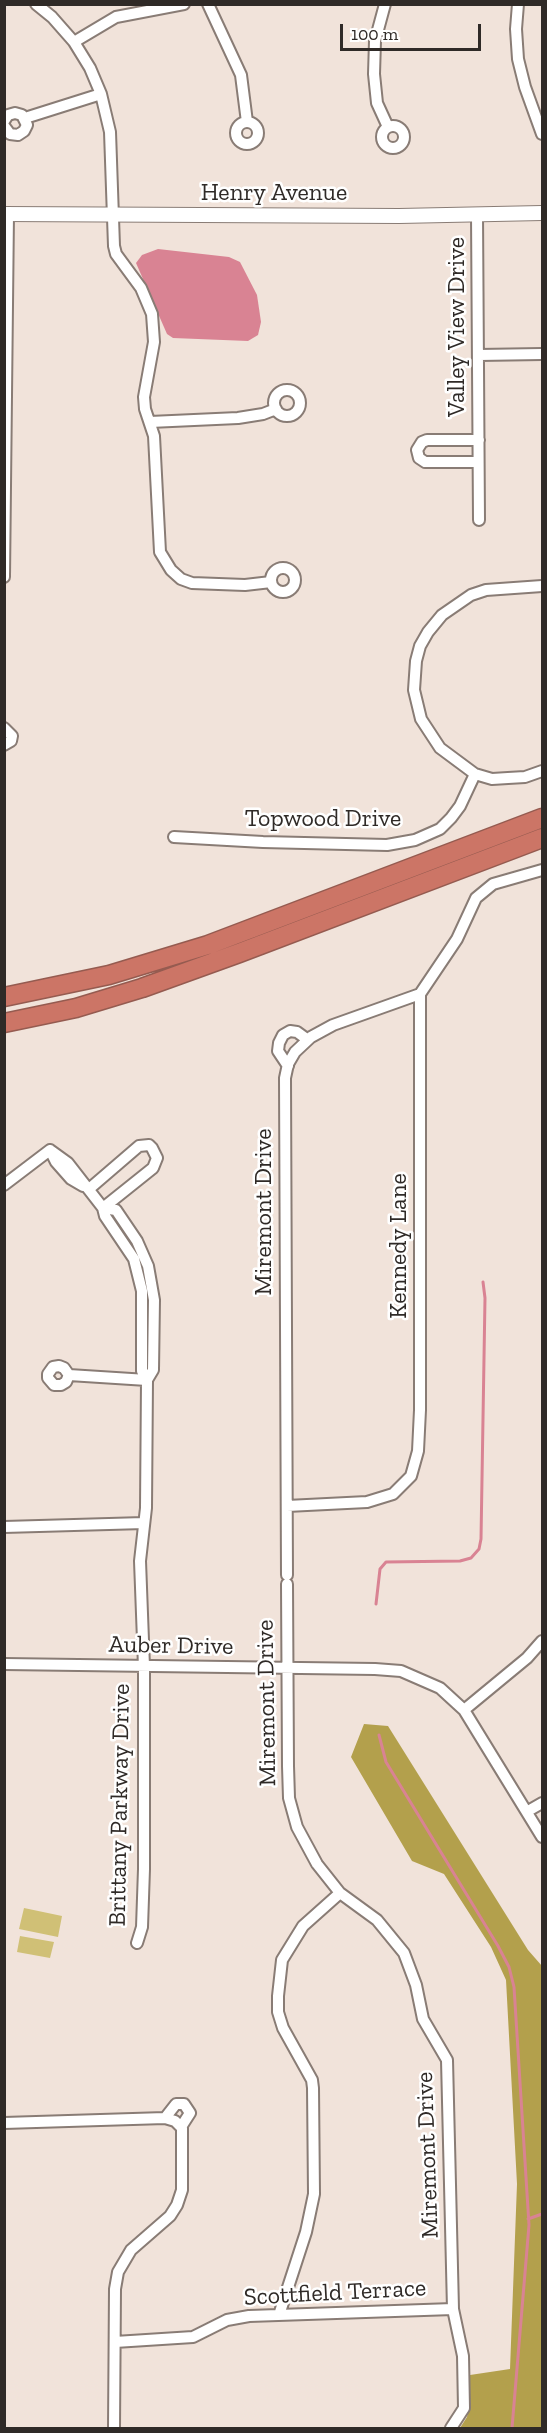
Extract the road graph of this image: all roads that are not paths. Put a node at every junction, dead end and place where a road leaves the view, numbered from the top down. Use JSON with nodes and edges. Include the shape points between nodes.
{"nodes":[{"id":1,"x":36,"y":4,"type":"edge"},
{"id":2,"x":184,"y":4,"type":"edge"},
{"id":3,"x":208,"y":4,"type":"edge"},
{"id":4,"x":385,"y":4,"type":"edge"},
{"id":5,"x":518,"y":4,"type":"edge"},
{"id":6,"x":74,"y":42,"type":"junction"},
{"id":7,"x":101,"y":94,"type":"junction"},
{"id":8,"x":25,"y":118,"type":"junction"},
{"id":9,"x":4,"y":121,"type":"edge"},
{"id":10,"x":247,"y":122,"type":"dead end"},
{"id":11,"x":4,"y":126,"type":"edge"},
{"id":12,"x":388,"y":127,"type":"dead end"},
{"id":13,"x":543,"y":134,"type":"edge"},
{"id":14,"x":543,"y":213,"type":"edge"},
{"id":15,"x":6,"y":214,"type":"edge"},
{"id":16,"x":477,"y":214,"type":"junction"},
{"id":17,"x":111,"y":215,"type":"junction"},
{"id":18,"x":543,"y":354,"type":"edge"},
{"id":19,"x":479,"y":355,"type":"junction"},
{"id":20,"x":276,"y":410,"type":"dead end"},
{"id":21,"x":150,"y":422,"type":"junction"},
{"id":22,"x":478,"y":440,"type":"junction"},
{"id":23,"x":478,"y":462,"type":"junction"},
{"id":24,"x":479,"y":520,"type":"dead end"},
{"id":25,"x":4,"y":577,"type":"edge"},
{"id":26,"x":271,"y":582,"type":"dead end"},
{"id":27,"x":543,"y":586,"type":"edge"},
{"id":28,"x":4,"y":728,"type":"edge"},
{"id":29,"x":4,"y":745,"type":"edge"},
{"id":30,"x":543,"y":771,"type":"edge"},
{"id":31,"x":475,"y":774,"type":"junction"},
{"id":32,"x":543,"y":818,"type":"edge"},
{"id":33,"x":174,"y":837,"type":"dead end"},
{"id":34,"x":543,"y":838,"type":"edge"},
{"id":35,"x":543,"y":870,"type":"edge"},
{"id":36,"x":420,"y":994,"type":"junction"},
{"id":37,"x":7,"y":996,"type":"edge"},
{"id":38,"x":5,"y":1023,"type":"edge"},
{"id":39,"x":308,"y":1040,"type":"junction"},
{"id":40,"x":288,"y":1066,"type":"junction"},
{"id":41,"x":4,"y":1185,"type":"edge"},
{"id":42,"x":88,"y":1189,"type":"junction"},
{"id":43,"x":104,"y":1208,"type":"junction"},
{"id":44,"x":69,"y":1375,"type":"dead end"},
{"id":45,"x":147,"y":1380,"type":"junction"},
{"id":46,"x":287,"y":1506,"type":"junction"},
{"id":47,"x":144,"y":1523,"type":"junction"},
{"id":48,"x":4,"y":1527,"type":"edge"},
{"id":49,"x":543,"y":1641,"type":"edge"},
{"id":50,"x":4,"y":1664,"type":"edge"},
{"id":51,"x":144,"y":1667,"type":"junction"},
{"id":52,"x":288,"y":1668,"type":"junction"},
{"id":53,"x":464,"y":1710,"type":"junction"},
{"id":54,"x":543,"y":1803,"type":"edge"},
{"id":55,"x":528,"y":1811,"type":"junction"},
{"id":56,"x":543,"y":1837,"type":"edge"},
{"id":57,"x":340,"y":1893,"type":"junction"},
{"id":58,"x":137,"y":1943,"type":"dead end"},
{"id":59,"x":168,"y":2118,"type":"junction"},
{"id":60,"x":4,"y":2123,"type":"edge"},
{"id":61,"x":181,"y":2127,"type":"junction"},
{"id":62,"x":453,"y":2309,"type":"junction"},
{"id":63,"x":279,"y":2315,"type":"junction"},
{"id":64,"x":115,"y":2342,"type":"junction"},
{"id":65,"x":114,"y":2428,"type":"edge"},
{"id":66,"x":451,"y":2428,"type":"edge"}],
"edges":[{"from":1,"to":6,"type":"street"},
{"from":2,"to":6,"type":"street","via":[[116,16]]},
{"from":3,"to":10,"type":"street","via":[[241,75]]},
{"from":4,"to":12,"type":"street","via":[[375,41],[374,74],[377,103]]},
{"from":5,"to":13,"type":"street","via":[[518,59]]},
{"from":6,"to":7,"type":"street"},
{"from":7,"to":8,"type":"street"},
{"from":7,"to":17,"type":"street","via":[[110,132]]},
{"from":8,"to":9,"type":"street","via":[[15,113]]},
{"from":8,"to":11,"type":"street","via":[[26,128],[21,134],[10,134]]},
{"from":14,"to":16,"type":"street","name":"Henry Avenue"},
{"from":15,"to":17,"type":"street","name":"Henry Avenue"},
{"from":15,"to":25,"type":"street"},
{"from":16,"to":17,"type":"street","name":"Henry Avenue"},
{"from":16,"to":19,"type":"street","name":"Valley View Drive"},
{"from":17,"to":21,"type":"street","via":[[116,254],[141,288],[152,314],[154,342],[144,398]]},
{"from":18,"to":19,"type":"street"},
{"from":19,"to":22,"type":"street","name":"Valley View Drive"},
{"from":20,"to":21,"type":"street","via":[[238,418]]},
{"from":21,"to":26,"type":"street","via":[[155,451],[158,543],[165,561],[181,579],[192,583]]},
{"from":22,"to":23,"type":"street","name":"Valley View Drive"},
{"from":22,"to":23,"type":"street","name":"Valley View Drive","via":[[427,440],[417,450],[425,462]]},
{"from":23,"to":24,"type":"street","name":"Valley View Drive"},
{"from":27,"to":31,"type":"street","via":[[486,590],[471,595],[442,615],[420,646],[414,690],[421,719],[444,752]]},
{"from":28,"to":29,"type":"street","via":[[12,733],[12,738]]},
{"from":30,"to":31,"type":"street","via":[[508,778]]},
{"from":31,"to":33,"type":"street","name":"Topwood Drive","via":[[451,818],[440,829],[415,840],[387,844]]},
{"from":32,"to":37,"type":"highway","via":[[208,945],[98,978]]},
{"from":34,"to":38,"type":"highway","via":[[142,988],[76,1008]]},
{"from":35,"to":36,"type":"street","via":[[493,884],[476,898],[457,939]]},
{"from":36,"to":39,"type":"street","via":[[333,1025]]},
{"from":36,"to":46,"type":"street","name":"Kennedy Lane","via":[[418,1451],[411,1476],[393,1494],[367,1502]]},
{"from":39,"to":40,"type":"street"},
{"from":39,"to":40,"type":"street","name":"Miremont Drive","via":[[297,1032],[283,1035],[278,1051]]},
{"from":40,"to":46,"type":"street","name":"Miremont Drive"},
{"from":41,"to":42,"type":"street","name":"Brittany Parkway Drive","via":[[50,1150],[71,1179]]},
{"from":42,"to":43,"type":"street","name":"Brittany Parkway Drive"},
{"from":42,"to":43,"type":"street","via":[[139,1146],[152,1148],[157,1158],[153,1168]]},
{"from":43,"to":45,"type":"street","name":"Brittany Parkway Drive","via":[[116,1210],[148,1266],[154,1300],[153,1370]]},
{"from":44,"to":45,"type":"street"},
{"from":45,"to":47,"type":"street","name":"Brittany Parkway Drive"},
{"from":46,"to":52,"type":"street","name":"Miremont Drive"},
{"from":47,"to":48,"type":"street"},
{"from":47,"to":51,"type":"street","name":"Brittany Parkway Drive","via":[[140,1561]]},
{"from":49,"to":53,"type":"street"},
{"from":50,"to":51,"type":"street","name":"Auber Drive"},
{"from":51,"to":52,"type":"street","name":"Auber Drive"},
{"from":51,"to":58,"type":"street","name":"Brittany Parkway Drive","via":[[144,1869],[142,1928]]},
{"from":52,"to":53,"type":"street","name":"Auber Drive","via":[[401,1671],[440,1688]]},
{"from":52,"to":57,"type":"street","name":"Miremont Drive","via":[[290,1798],[297,1827],[316,1864]]},
{"from":53,"to":55,"type":"street","name":"Auber Drive"},
{"from":54,"to":55,"type":"street"},
{"from":55,"to":56,"type":"street","name":"Auber Drive"},
{"from":57,"to":62,"type":"street","name":"Miremont Drive","via":[[376,1920],[404,1953],[423,2019],[447,2060]]},
{"from":57,"to":63,"type":"street","via":[[303,1926],[282,1960],[278,2012],[312,2080],[315,2184],[306,2232]]},
{"from":59,"to":60,"type":"street"},
{"from":59,"to":61,"type":"street"},
{"from":59,"to":61,"type":"street","via":[[176,2104],[184,2104],[190,2113]]},
{"from":61,"to":64,"type":"street","via":[[182,2190],[170,2216],[136,2245],[118,2272]]},
{"from":62,"to":63,"type":"street","name":"Scottfield Terrace"},
{"from":62,"to":66,"type":"street","name":"Miremont Drive","via":[[463,2356],[464,2408]]},
{"from":63,"to":64,"type":"street","name":"Scottfield Terrace","via":[[227,2320],[193,2337]]},
{"from":64,"to":65,"type":"street"}]}
